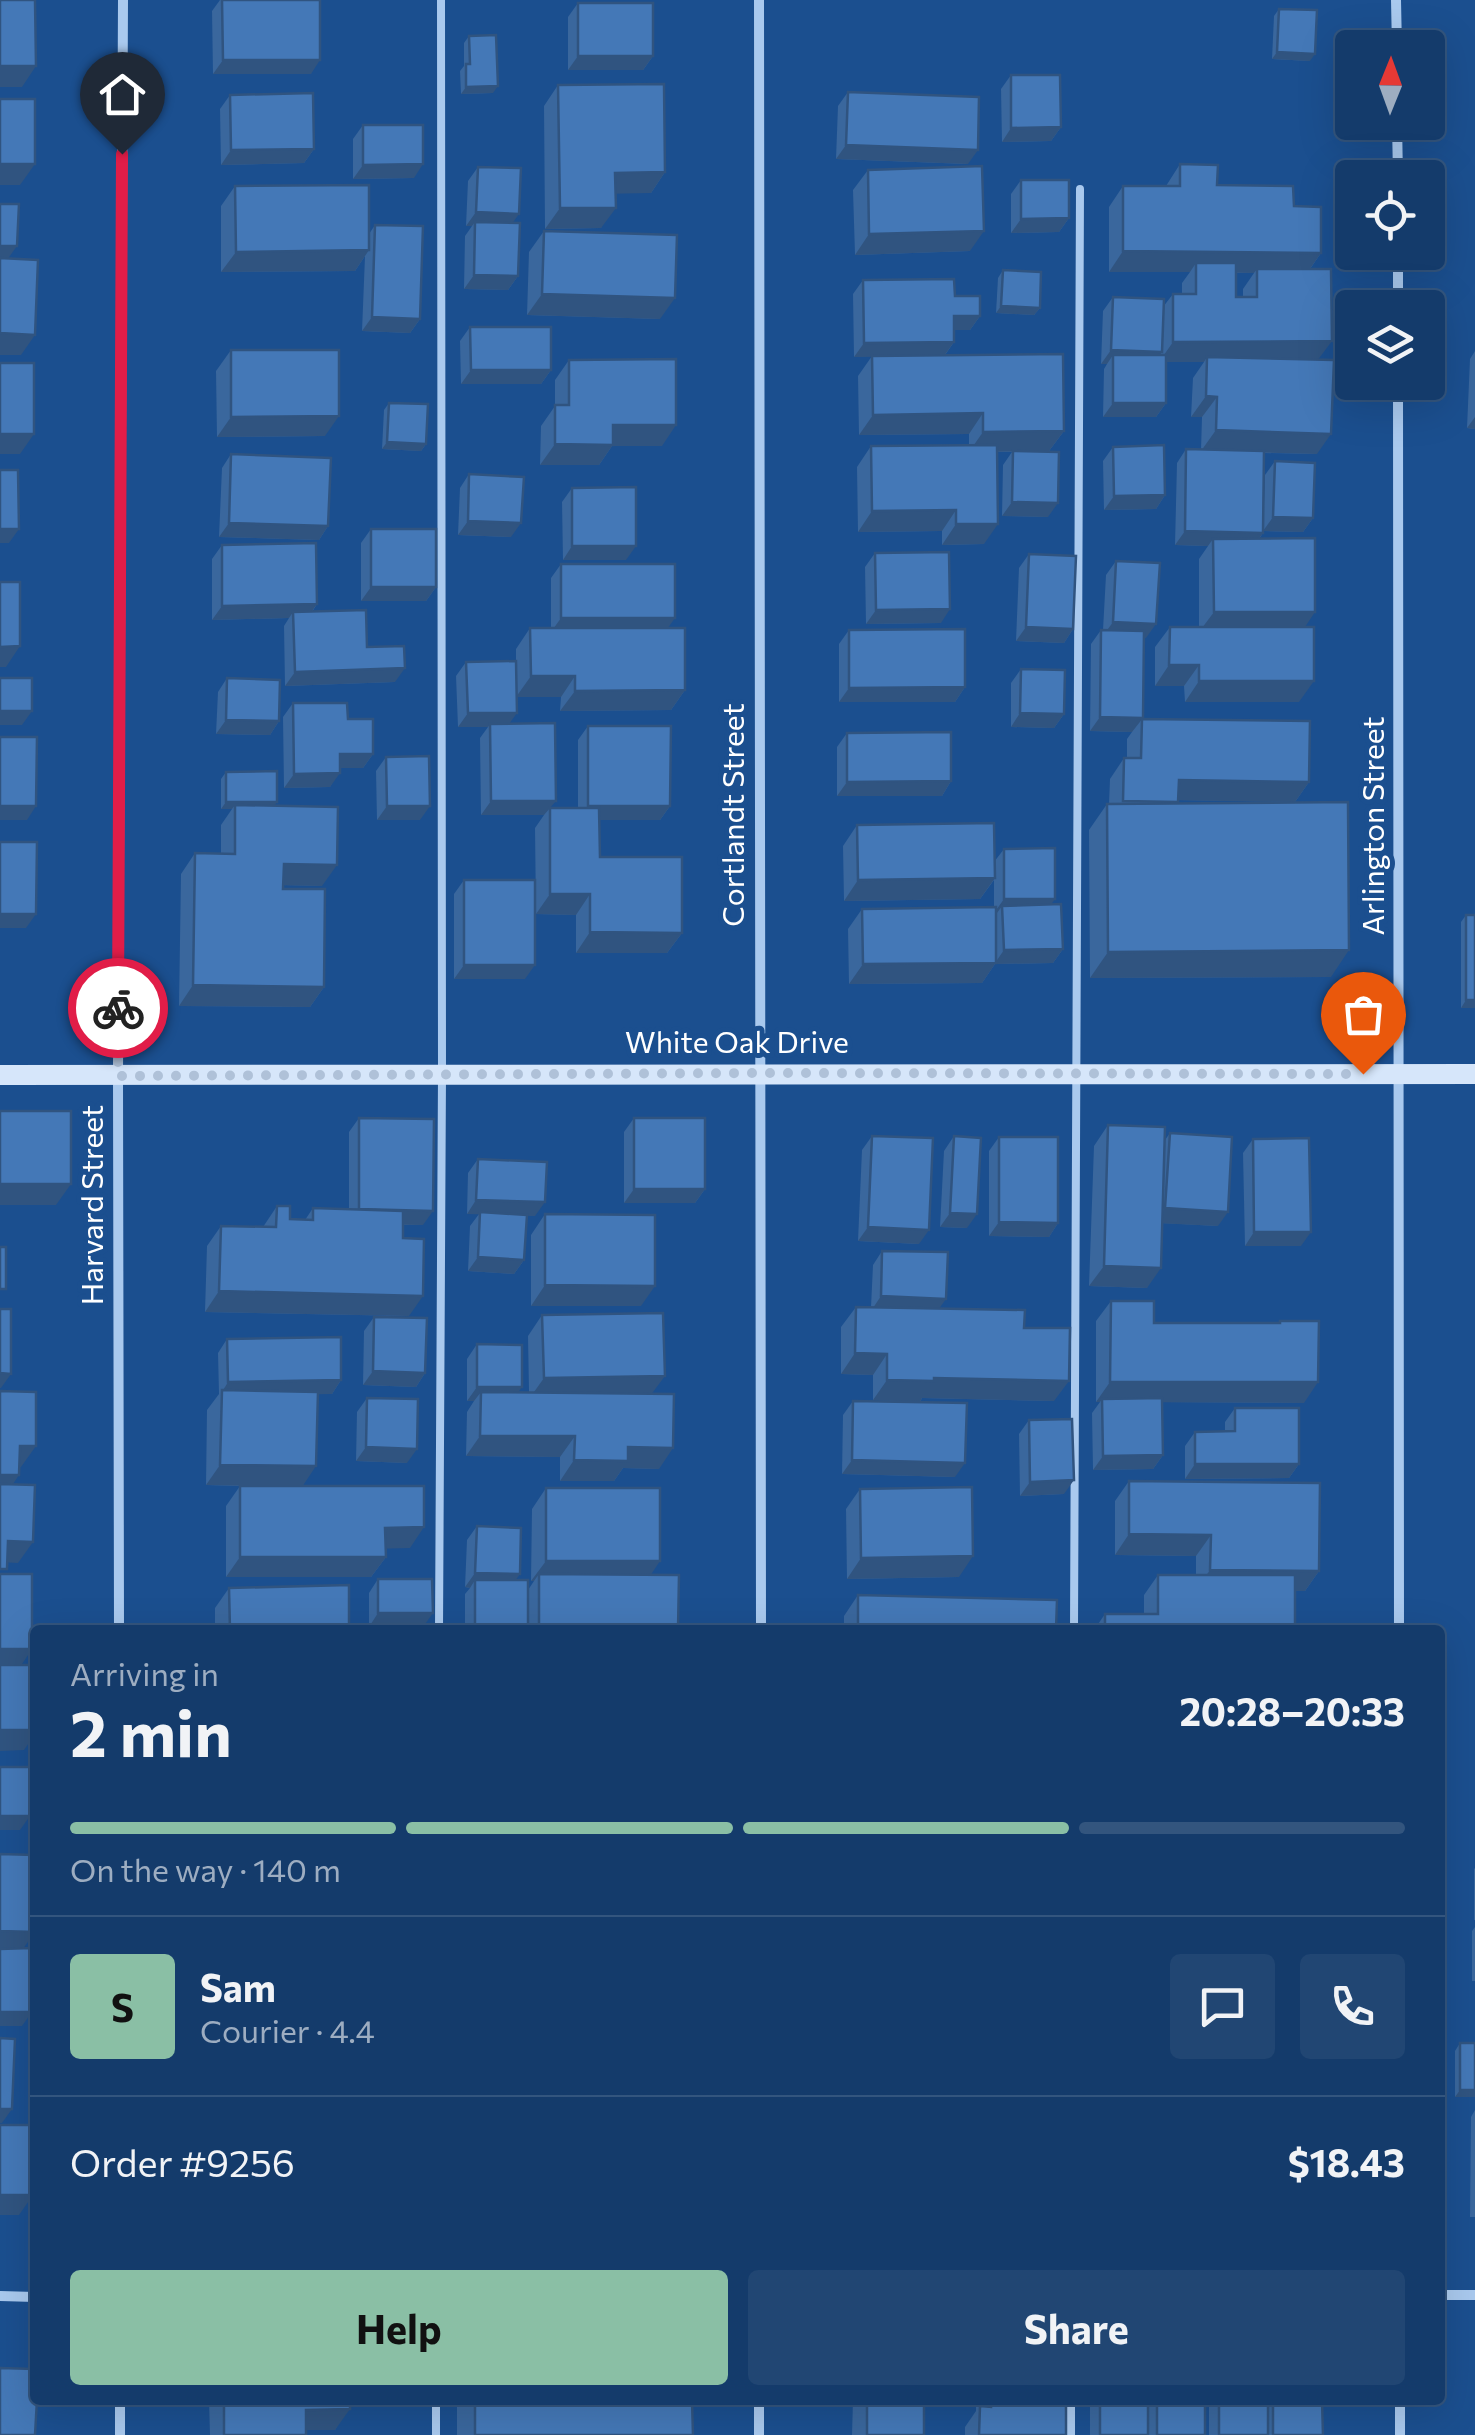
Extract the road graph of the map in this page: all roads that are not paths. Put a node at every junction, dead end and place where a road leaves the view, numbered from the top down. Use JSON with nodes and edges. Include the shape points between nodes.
{"nodes":[{"id":1,"x":123,"y":0,"type":"edge"},
{"id":2,"x":441,"y":0,"type":"edge"},
{"id":3,"x":759,"y":0,"type":"edge"},
{"id":4,"x":1396,"y":0,"type":"edge"},
{"id":5,"x":1396,"y":30,"type":"edge"},
{"id":6,"x":1080,"y":189,"type":"dead end"},
{"id":7,"x":1398,"y":400,"type":"edge"},
{"id":8,"x":761,"y":1073,"type":"junction"},
{"id":9,"x":442,"y":1074,"type":"junction"},
{"id":10,"x":1076,"y":1074,"type":"junction"},
{"id":11,"x":1399,"y":1074,"type":"junction"},
{"id":12,"x":1475,"y":1074,"type":"edge"},
{"id":13,"x":0,"y":1075,"type":"edge"},
{"id":14,"x":118,"y":1076,"type":"junction"},
{"id":15,"x":119,"y":1625,"type":"edge"},
{"id":16,"x":439,"y":1625,"type":"edge"},
{"id":17,"x":761,"y":1625,"type":"edge"},
{"id":18,"x":1074,"y":1625,"type":"edge"},
{"id":19,"x":1400,"y":1625,"type":"edge"},
{"id":20,"x":1445,"y":2295,"type":"edge"},
{"id":21,"x":1475,"y":2295,"type":"edge"},
{"id":22,"x":0,"y":2296,"type":"edge"},
{"id":23,"x":30,"y":2297,"type":"edge"},
{"id":24,"x":120,"y":2405,"type":"edge"},
{"id":25,"x":436,"y":2405,"type":"edge"},
{"id":26,"x":759,"y":2405,"type":"edge"},
{"id":27,"x":1071,"y":2405,"type":"edge"},
{"id":28,"x":1400,"y":2405,"type":"edge"},
{"id":29,"x":120,"y":2435,"type":"edge"},
{"id":30,"x":436,"y":2435,"type":"edge"},
{"id":31,"x":759,"y":2435,"type":"edge"},
{"id":32,"x":1071,"y":2435,"type":"edge"},
{"id":33,"x":1400,"y":2435,"type":"edge"}],
"edges":[{"from":1,"to":14,"type":"street","name":"Harvard Street"},
{"from":2,"to":9,"type":"lane"},
{"from":3,"to":8,"type":"street","name":"Cortlandt Street"},
{"from":4,"to":5,"type":"street"},
{"from":6,"to":10,"type":"lane"},
{"from":7,"to":11,"type":"street","name":"Arlington Street"},
{"from":8,"to":9,"type":"main road","name":"White Oak Drive"},
{"from":8,"to":10,"type":"main road","name":"White Oak Drive"},
{"from":8,"to":17,"type":"street","name":"Cortlandt Street"},
{"from":9,"to":14,"type":"main road","name":"White Oak Drive"},
{"from":9,"to":16,"type":"lane"},
{"from":10,"to":11,"type":"main road","name":"White Oak Drive"},
{"from":10,"to":18,"type":"lane"},
{"from":11,"to":12,"type":"main road","name":"White Oak Drive"},
{"from":11,"to":19,"type":"street","name":"Arlington Street"},
{"from":13,"to":14,"type":"main road","name":"White Oak Drive"},
{"from":14,"to":15,"type":"street","name":"Harvard Street"},
{"from":20,"to":21,"type":"street"},
{"from":22,"to":23,"type":"street"},
{"from":24,"to":29,"type":"street"},
{"from":25,"to":30,"type":"lane"},
{"from":26,"to":31,"type":"street"},
{"from":27,"to":32,"type":"lane"},
{"from":28,"to":33,"type":"street"}]}
